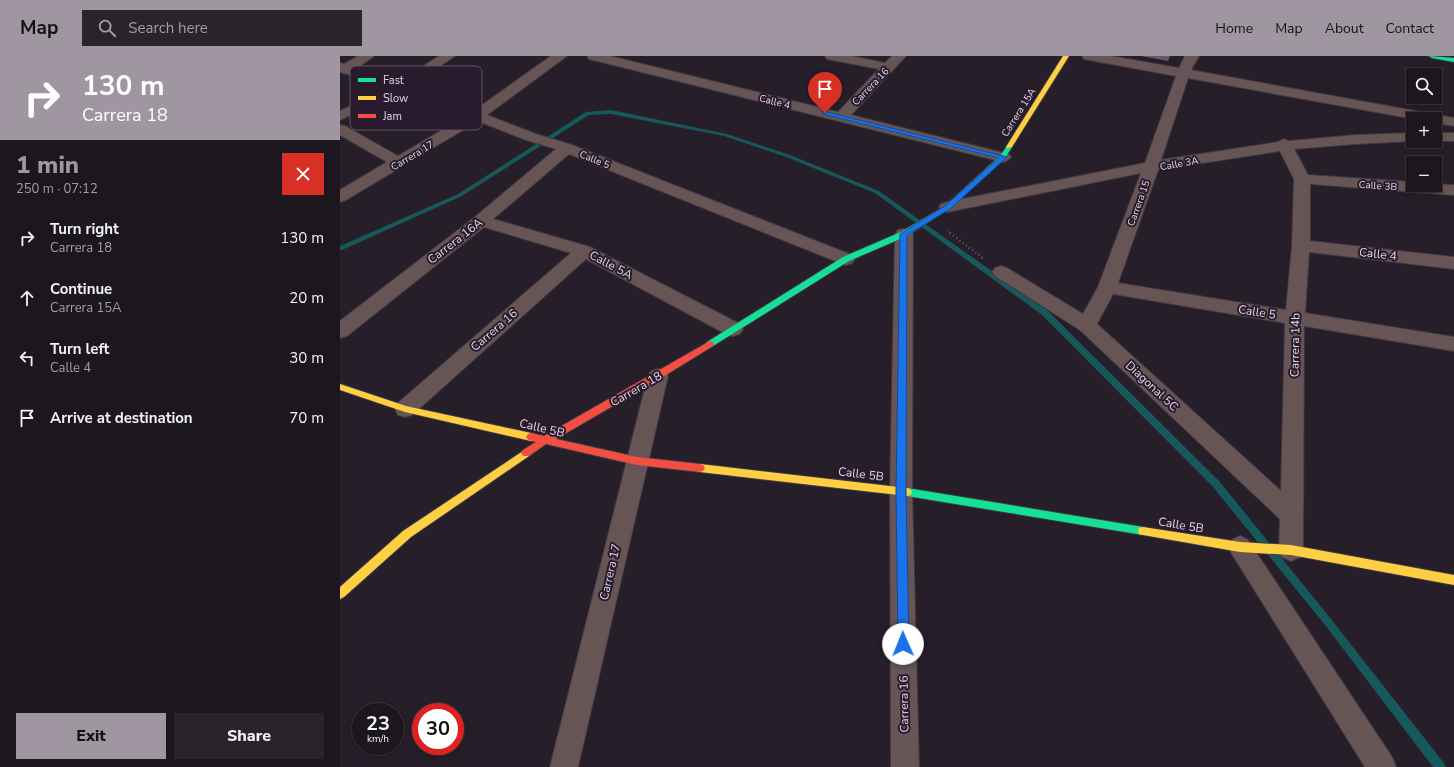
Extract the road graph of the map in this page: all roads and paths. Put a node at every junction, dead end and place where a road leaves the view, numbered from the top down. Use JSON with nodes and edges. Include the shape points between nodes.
{"nodes":[{"id":1,"x":367,"y":56,"type":"edge"},
{"id":2,"x":448,"y":56,"type":"edge"},
{"id":3,"x":560,"y":56,"type":"edge"},
{"id":4,"x":594,"y":56,"type":"edge"},
{"id":5,"x":832,"y":56,"type":"edge"},
{"id":6,"x":899,"y":56,"type":"edge"},
{"id":7,"x":1066,"y":56,"type":"edge"},
{"id":8,"x":1089,"y":56,"type":"edge"},
{"id":9,"x":1192,"y":56,"type":"edge"},
{"id":10,"x":1432,"y":56,"type":"edge"},
{"id":11,"x":1454,"y":60,"type":"edge"},
{"id":12,"x":433,"y":66,"type":"edge"},
{"id":13,"x":888,"y":67,"type":"junction"},
{"id":14,"x":342,"y":68,"type":"edge"},
{"id":15,"x":1183,"y":74,"type":"junction"},
{"id":16,"x":350,"y":111,"type":"edge"},
{"id":17,"x":482,"y":112,"type":"edge"},
{"id":18,"x":340,"y":116,"type":"edge"},
{"id":19,"x":841,"y":117,"type":"junction"},
{"id":20,"x":482,"y":118,"type":"edge"},
{"id":21,"x":1454,"y":122,"type":"edge"},
{"id":22,"x":340,"y":129,"type":"edge"},
{"id":23,"x":453,"y":130,"type":"edge"},
{"id":24,"x":1406,"y":137,"type":"edge"},
{"id":25,"x":1442,"y":137,"type":"edge"},
{"id":26,"x":1454,"y":137,"type":"edge"},
{"id":27,"x":1284,"y":144,"type":"junction"},
{"id":28,"x":561,"y":146,"type":"junction"},
{"id":29,"x":1003,"y":157,"type":"junction"},
{"id":30,"x":399,"y":163,"type":"junction"},
{"id":31,"x":1151,"y":167,"type":"junction"},
{"id":32,"x":1302,"y":180,"type":"junction"},
{"id":33,"x":1454,"y":190,"type":"edge"},
{"id":34,"x":340,"y":197,"type":"edge"},
{"id":35,"x":947,"y":208,"type":"junction"},
{"id":36,"x":930,"y":218,"type":"junction"},
{"id":37,"x":481,"y":221,"type":"junction"},
{"id":38,"x":909,"y":231,"type":"junction"},
{"id":39,"x":1301,"y":246,"type":"junction"},
{"id":40,"x":584,"y":251,"type":"junction"},
{"id":41,"x":846,"y":259,"type":"junction"},
{"id":42,"x":1454,"y":263,"type":"edge"},
{"id":43,"x":1001,"y":272,"type":"joint"},
{"id":44,"x":1107,"y":287,"type":"junction"},
{"id":45,"x":1295,"y":318,"type":"junction"},
{"id":46,"x":1087,"y":324,"type":"junction"},
{"id":47,"x":732,"y":329,"type":"junction"},
{"id":48,"x":340,"y":331,"type":"edge"},
{"id":49,"x":1454,"y":344,"type":"edge"},
{"id":50,"x":658,"y":376,"type":"junction"},
{"id":51,"x":340,"y":387,"type":"edge"},
{"id":52,"x":405,"y":409,"type":"junction"},
{"id":53,"x":544,"y":441,"type":"junction"},
{"id":54,"x":637,"y":460,"type":"junction"},
{"id":55,"x":901,"y":491,"type":"junction"},
{"id":56,"x":1292,"y":516,"type":"junction"},
{"id":57,"x":1246,"y":547,"type":"junction"},
{"id":58,"x":1285,"y":550,"type":"junction"},
{"id":59,"x":1454,"y":580,"type":"edge"},
{"id":60,"x":340,"y":594,"type":"edge"},
{"id":61,"x":564,"y":767,"type":"edge"},
{"id":62,"x":905,"y":767,"type":"edge"},
{"id":63,"x":1382,"y":767,"type":"edge"}],
"edges":[{"from":1,"to":14,"type":"street"},
{"from":2,"to":12,"type":"street"},
{"from":3,"to":17,"type":"street","name":"Carrera 17"},
{"from":4,"to":19,"type":"street","name":"Calle 4"},
{"from":5,"to":13,"type":"street"},
{"from":6,"to":13,"type":"street","name":"Carrera 16"},
{"from":7,"to":29,"type":"street","name":"Carrera 15A"},
{"from":8,"to":15,"type":"street"},
{"from":9,"to":15,"type":"street","name":"Carrera 15"},
{"from":10,"to":11,"type":"street"},
{"from":13,"to":19,"type":"street","name":"Carrera 16"},
{"from":15,"to":21,"type":"street"},
{"from":15,"to":31,"type":"street","name":"Carrera 15"},
{"from":16,"to":18,"type":"street"},
{"from":19,"to":29,"type":"street","name":"Calle 4"},
{"from":20,"to":28,"type":"street","name":"Calle 5"},
{"from":22,"to":30,"type":"street"},
{"from":23,"to":30,"type":"street","name":"Carrera 17"},
{"from":24,"to":27,"type":"street","name":"Calle 3A"},
{"from":25,"to":26,"type":"street"},
{"from":27,"to":31,"type":"street","name":"Calle 3A"},
{"from":27,"to":32,"type":"street","name":"Carrera 14b"},
{"from":28,"to":37,"type":"street","name":"Carrera 16A"},
{"from":28,"to":41,"type":"street","name":"Calle 5"},
{"from":29,"to":35,"type":"street","name":"Carrera 15A"},
{"from":30,"to":34,"type":"street","name":"Carrera 17"},
{"from":31,"to":35,"type":"street","name":"Calle 3A"},
{"from":31,"to":44,"type":"street","name":"Carrera 15"},
{"from":32,"to":33,"type":"street","name":"Calle 3B"},
{"from":32,"to":39,"type":"street","name":"Carrera 14b"},
{"from":35,"to":36,"type":"street","name":"Carrera 18"},
{"from":36,"to":38,"type":"street","name":"Carrera 18"},
{"from":36,"to":43,"type":"path"},
{"from":37,"to":40,"type":"street","name":"Calle 5A"},
{"from":37,"to":48,"type":"street","name":"Carrera 16A"},
{"from":38,"to":41,"type":"street","name":"Carrera 18"},
{"from":38,"to":55,"type":"street","name":"Carrera 16"},
{"from":39,"to":42,"type":"street","name":"Calle 4"},
{"from":39,"to":45,"type":"street","name":"Carrera 14b"},
{"from":40,"to":47,"type":"street","name":"Calle 5A"},
{"from":40,"to":52,"type":"street","name":"Carrera 16"},
{"from":41,"to":47,"type":"street","name":"Carrera 18"},
{"from":43,"to":46,"type":"street","name":"Diagonal 5C"},
{"from":44,"to":45,"type":"street","name":"Calle 5"},
{"from":44,"to":46,"type":"street","name":"Carrera 15"},
{"from":45,"to":49,"type":"street","name":"Calle 5"},
{"from":45,"to":56,"type":"street","name":"Carrera 14b"},
{"from":46,"to":56,"type":"street","name":"Diagonal 5C"},
{"from":47,"to":50,"type":"street","name":"Carrera 18"},
{"from":50,"to":53,"type":"street","name":"Carrera 18"},
{"from":50,"to":54,"type":"street","name":"Carrera 17"},
{"from":51,"to":52,"type":"street","name":"Calle 5B"},
{"from":52,"to":53,"type":"street","name":"Calle 5B"},
{"from":53,"to":54,"type":"street","name":"Calle 5B"},
{"from":53,"to":60,"type":"street","name":"Carrera 18","via":[[407,534]]},
{"from":54,"to":55,"type":"street","name":"Calle 5B"},
{"from":54,"to":61,"type":"street","name":"Carrera 17"},
{"from":55,"to":57,"type":"street","name":"Calle 5B"},
{"from":55,"to":62,"type":"street","name":"Carrera 16"},
{"from":56,"to":58,"type":"street","name":"Carrera 14b"},
{"from":57,"to":58,"type":"street","name":"Calle 5B"},
{"from":57,"to":63,"type":"street"},
{"from":58,"to":59,"type":"street","name":"Calle 5B"}]}
